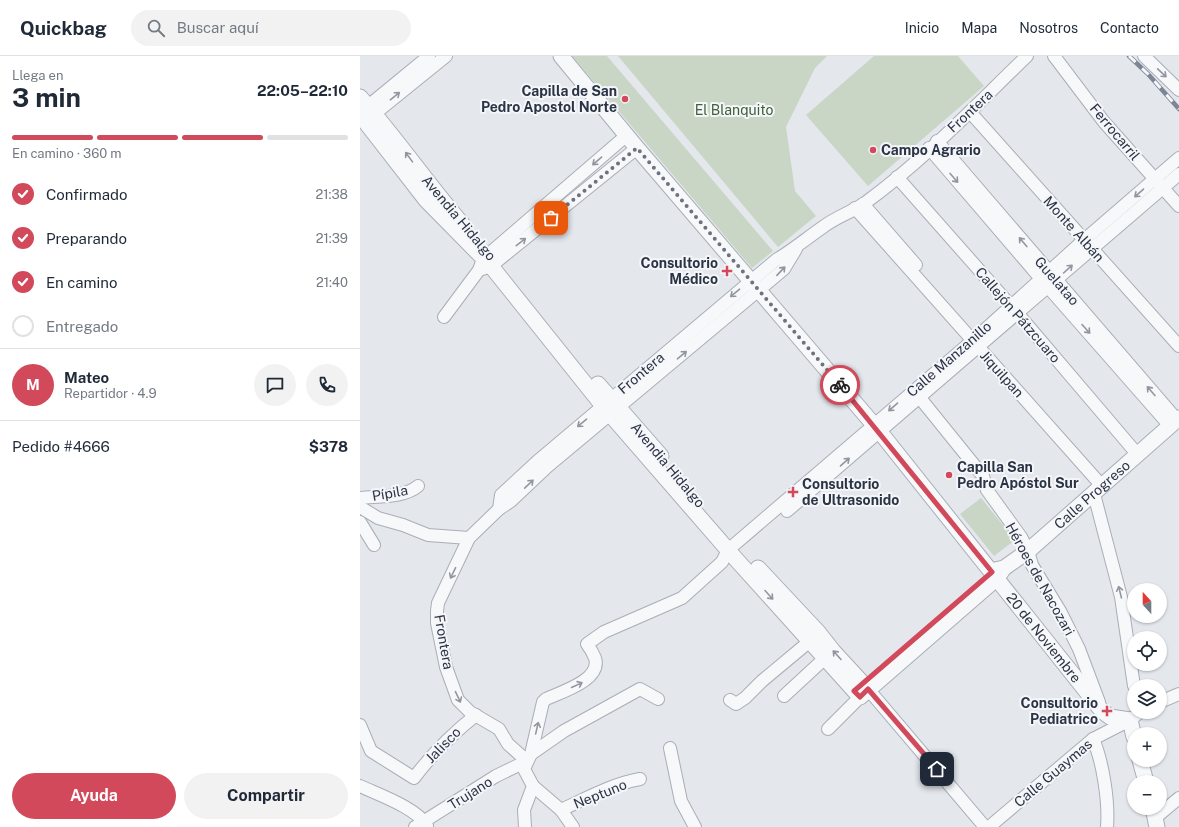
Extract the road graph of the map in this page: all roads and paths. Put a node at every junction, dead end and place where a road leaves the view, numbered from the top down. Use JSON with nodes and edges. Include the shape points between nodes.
{"nodes":[{"id":1,"x":429,"y":56,"type":"edge"},
{"id":2,"x":446,"y":56,"type":"edge"},
{"id":3,"x":561,"y":56,"type":"edge"},
{"id":4,"x":1027,"y":56,"type":"edge"},
{"id":5,"x":1054,"y":56,"type":"edge"},
{"id":6,"x":1144,"y":56,"type":"edge"},
{"id":7,"x":1179,"y":90,"type":"edge"},
{"id":8,"x":365,"y":111,"type":"edge"},
{"id":9,"x":970,"y":112,"type":"junction"},
{"id":10,"x":627,"y":135,"type":"junction"},
{"id":11,"x":933,"y":145,"type":"junction"},
{"id":12,"x":637,"y":148,"type":"junction"},
{"id":13,"x":1179,"y":158,"type":"edge"},
{"id":14,"x":1179,"y":174,"type":"edge"},
{"id":15,"x":897,"y":177,"type":"junction"},
{"id":16,"x":1159,"y":184,"type":"junction"},
{"id":17,"x":859,"y":206,"type":"junction"},
{"id":18,"x":1179,"y":206,"type":"edge"},
{"id":19,"x":1087,"y":245,"type":"junction"},
{"id":20,"x":487,"y":262,"type":"junction"},
{"id":21,"x":1048,"y":280,"type":"junction"},
{"id":22,"x":755,"y":285,"type":"junction"},
{"id":23,"x":1015,"y":310,"type":"junction"},
{"id":24,"x":444,"y":317,"type":"dead end"},
{"id":25,"x":978,"y":342,"type":"junction"},
{"id":26,"x":1179,"y":346,"type":"edge"},
{"id":27,"x":920,"y":398,"type":"junction"},
{"id":28,"x":611,"y":406,"type":"junction"},
{"id":29,"x":1175,"y":422,"type":"edge"},
{"id":30,"x":876,"y":428,"type":"junction"},
{"id":31,"x":1138,"y":455,"type":"junction"},
{"id":32,"x":418,"y":486,"type":"dead end"},
{"id":33,"x":1101,"y":487,"type":"junction"},
{"id":34,"x":360,"y":498,"type":"edge"},
{"id":35,"x":360,"y":507,"type":"edge"},
{"id":36,"x":360,"y":522,"type":"edge"},
{"id":37,"x":470,"y":538,"type":"junction"},
{"id":38,"x":374,"y":545,"type":"dead end"},
{"id":39,"x":1028,"y":551,"type":"junction"},
{"id":40,"x":732,"y":553,"type":"junction"},
{"id":41,"x":997,"y":572,"type":"junction"},
{"id":42,"x":810,"y":641,"type":"junction"},
{"id":43,"x":824,"y":659,"type":"junction"},
{"id":44,"x":1133,"y":679,"type":"edge"},
{"id":45,"x":861,"y":690,"type":"junction"},
{"id":46,"x":1179,"y":694,"type":"edge"},
{"id":47,"x":784,"y":696,"type":"dead end"},
{"id":48,"x":658,"y":698,"type":"dead end"},
{"id":49,"x":1167,"y":699,"type":"edge"},
{"id":50,"x":730,"y":700,"type":"dead end"},
{"id":51,"x":1102,"y":711,"type":"junction"},
{"id":52,"x":476,"y":715,"type":"junction"},
{"id":53,"x":1127,"y":715,"type":"edge"},
{"id":54,"x":1127,"y":719,"type":"edge"},
{"id":55,"x":360,"y":725,"type":"edge"},
{"id":56,"x":828,"y":729,"type":"dead end"},
{"id":57,"x":1093,"y":739,"type":"junction"},
{"id":58,"x":670,"y":748,"type":"dead end"},
{"id":59,"x":529,"y":758,"type":"junction"},
{"id":60,"x":640,"y":779,"type":"dead end"},
{"id":61,"x":360,"y":786,"type":"edge"},
{"id":62,"x":533,"y":786,"type":"junction"},
{"id":63,"x":1179,"y":798,"type":"edge"},
{"id":64,"x":524,"y":810,"type":"junction"},
{"id":65,"x":561,"y":810,"type":"junction"},
{"id":66,"x":1155,"y":818,"type":"edge"},
{"id":67,"x":422,"y":825,"type":"edge"},
{"id":68,"x":525,"y":827,"type":"edge"},
{"id":69,"x":532,"y":827,"type":"edge"},
{"id":70,"x":573,"y":827,"type":"edge"},
{"id":71,"x":695,"y":827,"type":"edge"},
{"id":72,"x":985,"y":827,"type":"edge"},
{"id":73,"x":990,"y":827,"type":"edge"},
{"id":74,"x":1107,"y":827,"type":"edge"}],
"edges":[{"from":1,"to":8,"type":"street"},
{"from":8,"to":2,"type":"street","one_way":true},
{"from":3,"to":10,"type":"street","name":"20 de Noviembre"},
{"from":4,"to":9,"type":"street","name":"Frontera"},
{"from":5,"to":16,"type":"street","name":"Ferrocarril","via":[[1104,122]]},
{"from":6,"to":7,"type":"street","one_way":true},
{"from":8,"to":20,"type":"street","name":"Avendia Hidalgo","via":[[435,192]]},
{"from":9,"to":11,"type":"street","name":"Frontera"},
{"from":9,"to":19,"type":"street","name":"Monte Albán"},
{"from":10,"to":12,"type":"street","name":"20 de Noviembre"},
{"from":10,"to":20,"type":"street","one_way":true},
{"from":11,"to":15,"type":"street","name":"Frontera"},
{"from":11,"to":21,"type":"street","name":"Guelatao"},
{"from":20,"to":12,"type":"street","one_way":true},
{"from":12,"to":22,"type":"street","name":"20 de Noviembre"},
{"from":13,"to":16,"type":"street","name":"Calle Manzanillo"},
{"from":14,"to":16,"type":"street","name":"Calle Manzanillo"},
{"from":15,"to":17,"type":"street","name":"Frontera"},
{"from":15,"to":23,"type":"street","name":"Callejón Pátzcuaro"},
{"from":16,"to":18,"type":"street","name":"Ferrocarril"},
{"from":16,"to":19,"type":"street","name":"Calle Manzanillo"},
{"from":17,"to":22,"type":"street","name":"Frontera","via":[[823,226],[796,249],[784,269]]},
{"from":17,"to":25,"type":"street","name":"Jiquilpan"},
{"from":19,"to":21,"type":"street","name":"Calle Manzanillo"},
{"from":19,"to":26,"type":"street","name":"Monte Albán"},
{"from":20,"to":24,"type":"street"},
{"from":20,"to":28,"type":"street","name":"Avendia Hidalgo"},
{"from":21,"to":23,"type":"street","name":"Calle Manzanillo"},
{"from":21,"to":29,"type":"street","name":"Guelatao"},
{"from":22,"to":28,"type":"street","name":"Frontera"},
{"from":22,"to":30,"type":"street","name":"20 de Noviembre"},
{"from":23,"to":25,"type":"street","name":"Calle Manzanillo"},
{"from":23,"to":31,"type":"street","name":"Callejón Pátzcuaro"},
{"from":25,"to":27,"type":"street","name":"Calle Manzanillo"},
{"from":25,"to":30,"type":"street","name":"Calle Manzanillo","one_way":true},
{"from":25,"to":33,"type":"street","name":"Jiquilpan"},
{"from":27,"to":30,"type":"street","name":"Calle Manzanillo"},
{"from":27,"to":39,"type":"street","name":"Héroes de Nacozari","via":[[983,476],[987,490],[1021,537]]},
{"from":28,"to":37,"type":"street","name":"Frontera","via":[[501,495],[499,509]]},
{"from":28,"to":40,"type":"street","name":"Avendia Hidalgo"},
{"from":29,"to":31,"type":"street","name":"Calle Progreso"},
{"from":30,"to":40,"type":"street","name":"Calle Manzanillo"},
{"from":30,"to":41,"type":"street","name":"20 de Noviembre"},
{"from":31,"to":33,"type":"street","name":"Calle Progreso"},
{"from":32,"to":34,"type":"street","name":"Pípila","via":[[397,494]]},
{"from":33,"to":39,"type":"street","name":"Calle Progreso"},
{"from":44,"to":33,"type":"street","one_way":true},
{"from":35,"to":37,"type":"street","via":[[378,518],[428,535]]},
{"from":36,"to":38,"type":"street"},
{"from":37,"to":52,"type":"street","name":"Frontera","one_way":true,"via":[[438,603],[437,618],[446,667],[458,700],[465,709]]},
{"from":39,"to":41,"type":"street","name":"Calle Progreso"},
{"from":39,"to":51,"type":"street","name":"Héroes de Nacozari","via":[[1032,565],[1079,649]]},
{"from":40,"to":42,"type":"street","name":"Avendia Hidalgo","one_way":true},
{"from":45,"to":40,"type":"street","name":"Avendia Hidalgo","one_way":true,"via":[[818,632]]},
{"from":59,"to":40,"type":"street","name":"Calle Manzanillo","one_way":true,"via":[[543,702],[582,683],[589,678],[595,668],[596,659],[587,644],[604,632],[682,598]]},
{"from":41,"to":45,"type":"street","name":"Calle Progreso"},
{"from":41,"to":51,"type":"street","name":"20 de Noviembre"},
{"from":42,"to":43,"type":"street","name":"Avendia Hidalgo"},
{"from":42,"to":50,"type":"street","via":[[745,698],[736,704]]},
{"from":43,"to":45,"type":"street","name":"Avendia Hidalgo"},
{"from":43,"to":47,"type":"street"},
{"from":45,"to":56,"type":"street","name":"Calle Progreso"},
{"from":45,"to":72,"type":"street","name":"Avendia Hidalgo"},
{"from":46,"to":49,"type":"street"},
{"from":48,"to":59,"type":"street","name":"Trujano","via":[[640,688],[564,731]]},
{"from":51,"to":53,"type":"street","name":"20 de Noviembre","via":[[1110,717]]},
{"from":52,"to":55,"type":"street","name":"Jalisco","via":[[433,753],[414,778],[371,751]]},
{"from":52,"to":59,"type":"street","name":"Frontera","via":[[499,729],[508,744]]},
{"from":54,"to":57,"type":"street","name":"Calle Guaymas"},
{"from":57,"to":73,"type":"street","name":"Calle Guaymas"},
{"from":57,"to":74,"type":"street","via":[[1104,781]]},
{"from":58,"to":71,"type":"street","via":[[681,801]]},
{"from":59,"to":62,"type":"street","via":[[524,769]]},
{"from":59,"to":67,"type":"street","name":"Trujano","via":[[496,776]]},
{"from":60,"to":65,"type":"street","name":"Neptuno","via":[[627,781],[593,794]]},
{"from":61,"to":67,"type":"street","via":[[408,810]]},
{"from":62,"to":64,"type":"street"},
{"from":62,"to":65,"type":"street"},
{"from":63,"to":66,"type":"street"},
{"from":64,"to":68,"type":"street"},
{"from":64,"to":69,"type":"street"},
{"from":65,"to":70,"type":"street"}]}
